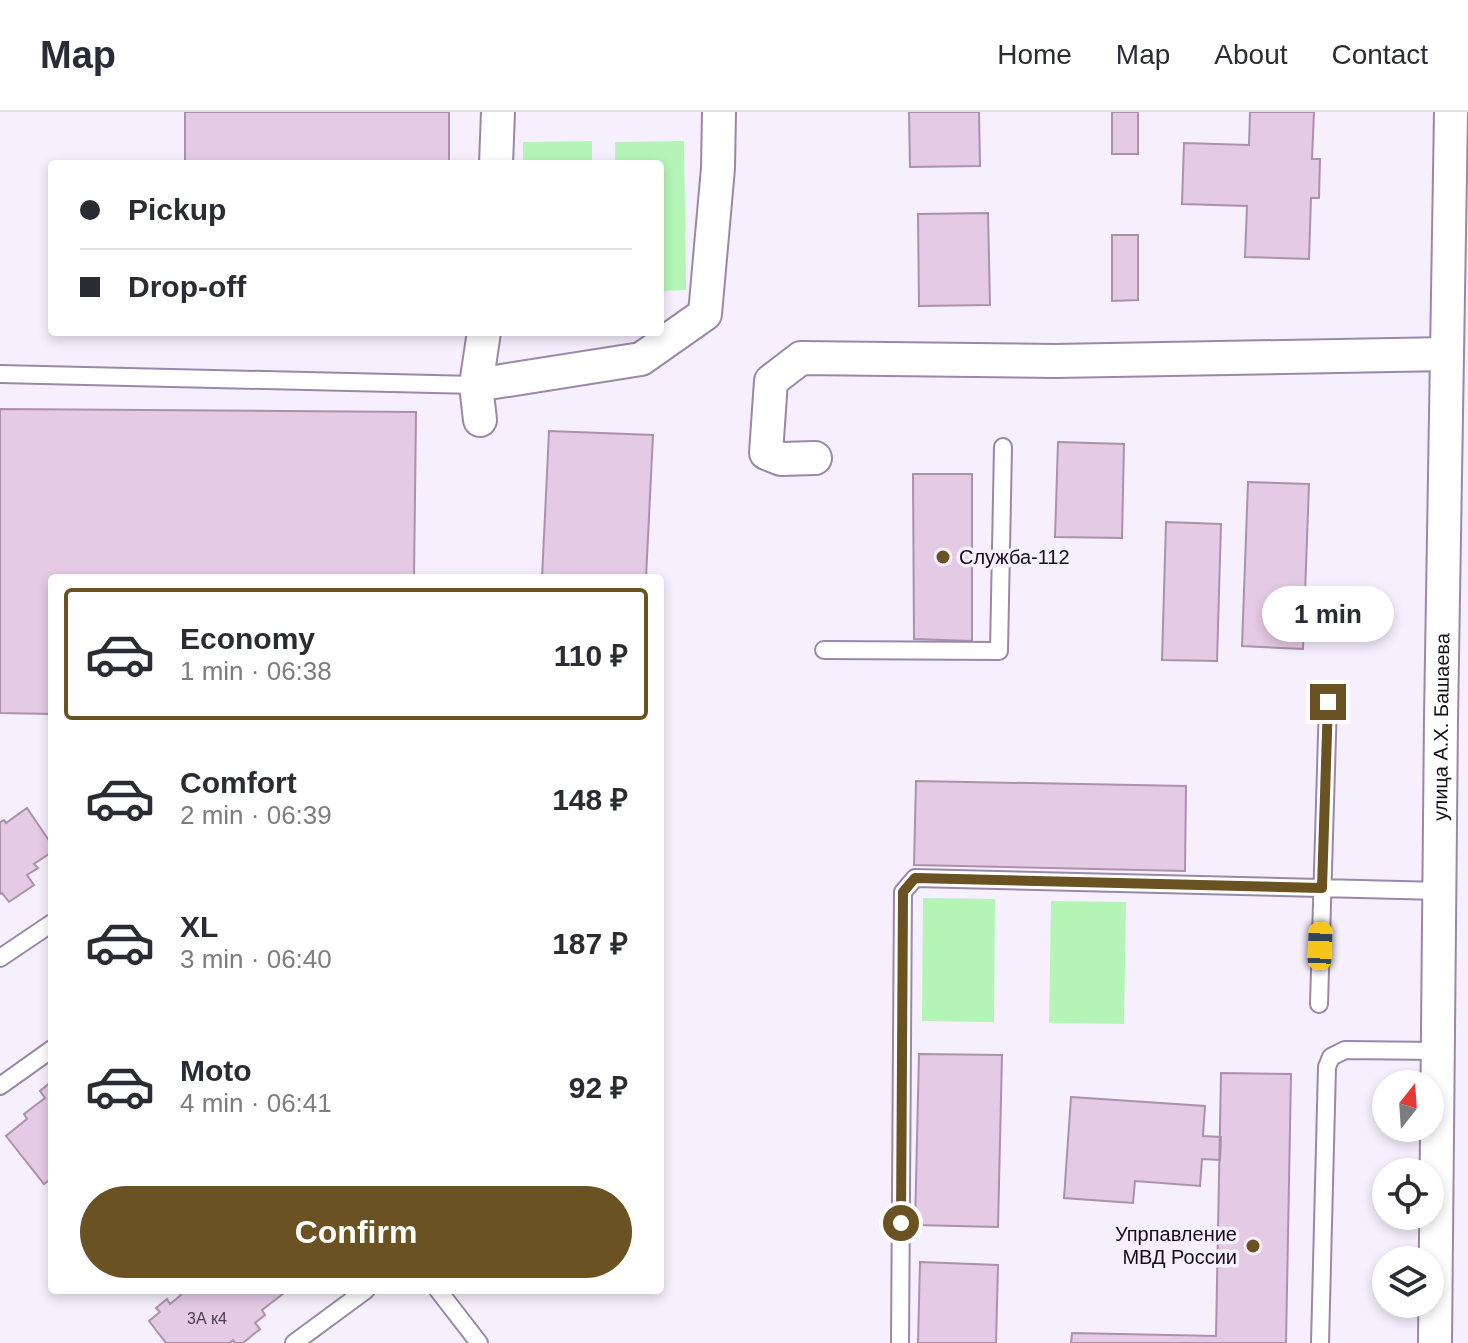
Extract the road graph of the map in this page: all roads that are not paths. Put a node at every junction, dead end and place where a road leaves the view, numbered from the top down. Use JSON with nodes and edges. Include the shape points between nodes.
{"nodes":[{"id":1,"x":498,"y":112,"type":"edge"},
{"id":2,"x":719,"y":112,"type":"edge"},
{"id":3,"x":1451,"y":112,"type":"edge"},
{"id":4,"x":496,"y":160,"type":"edge"},
{"id":5,"x":483,"y":336,"type":"edge"},
{"id":6,"x":1447,"y":354,"type":"junction"},
{"id":7,"x":0,"y":374,"type":"edge"},
{"id":8,"x":476,"y":385,"type":"junction"},
{"id":9,"x":480,"y":420,"type":"dead end"},
{"id":10,"x":1003,"y":447,"type":"dead end"},
{"id":11,"x":815,"y":458,"type":"dead end"},
{"id":12,"x":824,"y":650,"type":"dead end"},
{"id":13,"x":1328,"y":702,"type":"dead end"},
{"id":14,"x":1322,"y":888,"type":"junction"},
{"id":15,"x":1440,"y":891,"type":"junction"},
{"id":16,"x":48,"y":926,"type":"edge"},
{"id":17,"x":0,"y":958,"type":"edge"},
{"id":18,"x":1319,"y":1004,"type":"dead end"},
{"id":19,"x":1438,"y":1051,"type":"junction"},
{"id":20,"x":48,"y":1052,"type":"edge"},
{"id":21,"x":0,"y":1086,"type":"edge"},
{"id":22,"x":361,"y":1294,"type":"edge"},
{"id":23,"x":441,"y":1294,"type":"edge"},
{"id":24,"x":294,"y":1343,"type":"edge"},
{"id":25,"x":479,"y":1343,"type":"edge"},
{"id":26,"x":900,"y":1343,"type":"edge"},
{"id":27,"x":1320,"y":1343,"type":"edge"},
{"id":28,"x":1435,"y":1343,"type":"edge"}],
"edges":[{"from":1,"to":4,"type":"street"},
{"from":2,"to":8,"type":"street","via":[[705,314],[641,359]]},
{"from":3,"to":6,"type":"street","name":"улица А.Х. Башаева"},
{"from":5,"to":8,"type":"street"},
{"from":6,"to":11,"type":"street","via":[[1055,361],[801,358],[771,381],[766,453],[781,459]]},
{"from":6,"to":15,"type":"street","name":"улица А.Х. Башаева"},
{"from":7,"to":8,"type":"lane"},
{"from":8,"to":9,"type":"street"},
{"from":10,"to":12,"type":"lane","via":[[999,651]]},
{"from":13,"to":14,"type":"lane"},
{"from":14,"to":15,"type":"lane"},
{"from":14,"to":18,"type":"lane"},
{"from":14,"to":26,"type":"lane","via":[[915,878],[903,892]]},
{"from":15,"to":19,"type":"street","name":"улица А.Х. Башаева"},
{"from":16,"to":17,"type":"lane"},
{"from":19,"to":27,"type":"lane","via":[[1345,1050],[1331,1057]]},
{"from":19,"to":28,"type":"street","name":"улица А.Х. Башаева"},
{"from":20,"to":21,"type":"lane"},
{"from":22,"to":24,"type":"lane"},
{"from":23,"to":25,"type":"lane"}]}
